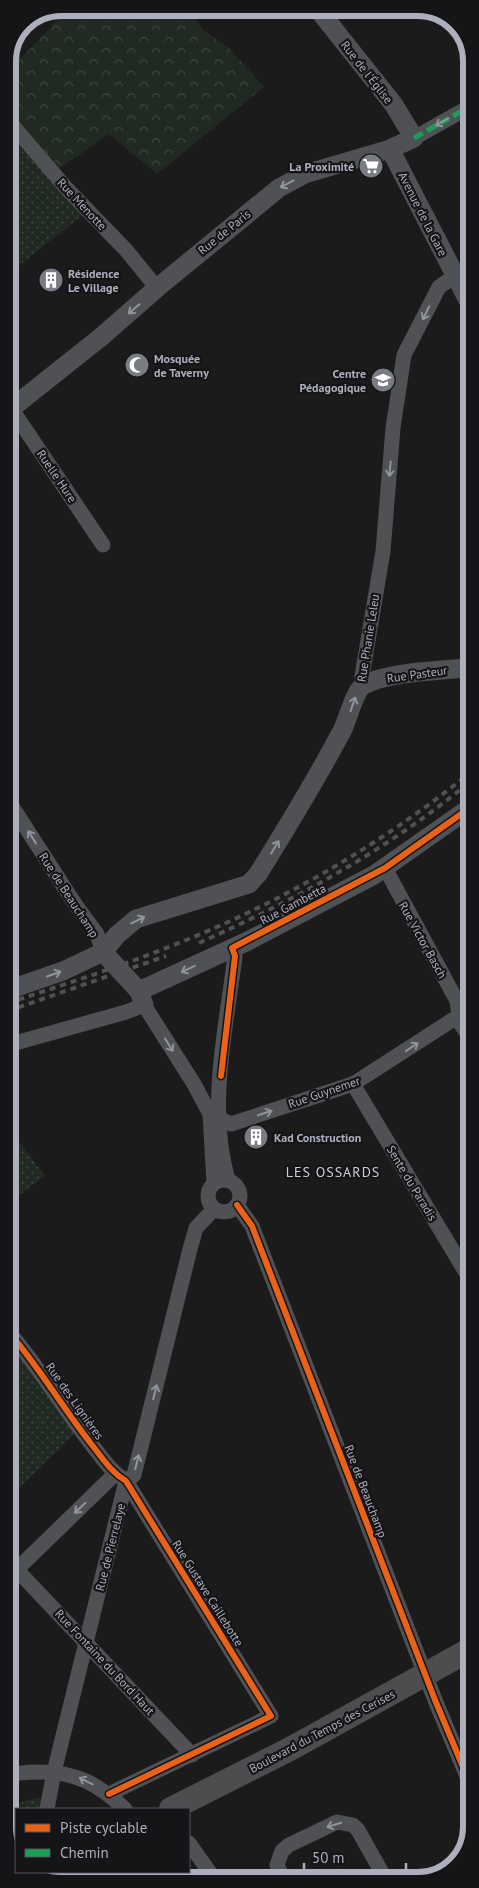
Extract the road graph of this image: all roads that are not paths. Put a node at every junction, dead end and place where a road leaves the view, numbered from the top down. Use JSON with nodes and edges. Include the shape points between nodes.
{"nodes":[{"id":1,"x":323,"y":16,"type":"edge"},
{"id":2,"x":463,"y":110,"type":"edge"},
{"id":3,"x":16,"y":129,"type":"edge"},
{"id":4,"x":414,"y":138,"type":"junction"},
{"id":5,"x":390,"y":149,"type":"junction"},
{"id":6,"x":462,"y":281,"type":"edge"},
{"id":7,"x":157,"y":288,"type":"junction"},
{"id":8,"x":16,"y":405,"type":"edge"},
{"id":9,"x":16,"y":419,"type":"edge"},
{"id":10,"x":103,"y":544,"type":"dead end"},
{"id":11,"x":463,"y":668,"type":"edge"},
{"id":12,"x":363,"y":685,"type":"junction"},
{"id":13,"x":16,"y":812,"type":"edge"},
{"id":14,"x":463,"y":813,"type":"edge"},
{"id":15,"x":384,"y":868,"type":"junction"},
{"id":16,"x":232,"y":948,"type":"junction"},
{"id":17,"x":103,"y":952,"type":"junction"},
{"id":18,"x":16,"y":987,"type":"edge"},
{"id":19,"x":142,"y":998,"type":"junction"},
{"id":20,"x":463,"y":1008,"type":"edge"},
{"id":21,"x":463,"y":1012,"type":"edge"},
{"id":22,"x":463,"y":1016,"type":"edge"},
{"id":23,"x":463,"y":1027,"type":"edge"},
{"id":24,"x":16,"y":1044,"type":"edge"},
{"id":25,"x":221,"y":1076,"type":"junction"},
{"id":26,"x":194,"y":1084,"type":"junction"},
{"id":27,"x":353,"y":1084,"type":"junction"},
{"id":28,"x":214,"y":1116,"type":"junction"},
{"id":29,"x":221,"y":1181,"type":"junction"},
{"id":30,"x":237,"y":1205,"type":"junction"},
{"id":31,"x":214,"y":1209,"type":"junction"},
{"id":32,"x":463,"y":1268,"type":"edge"},
{"id":33,"x":16,"y":1340,"type":"edge"},
{"id":34,"x":120,"y":1478,"type":"junction"},
{"id":35,"x":16,"y":1571,"type":"edge"},
{"id":36,"x":16,"y":1577,"type":"edge"},
{"id":37,"x":86,"y":1642,"type":"junction"},
{"id":38,"x":463,"y":1651,"type":"edge"},
{"id":39,"x":421,"y":1664,"type":"junction"},
{"id":40,"x":192,"y":1755,"type":"junction"},
{"id":41,"x":463,"y":1764,"type":"edge"},
{"id":42,"x":54,"y":1772,"type":"junction"},
{"id":43,"x":16,"y":1774,"type":"edge"},
{"id":44,"x":109,"y":1794,"type":"junction"},
{"id":45,"x":47,"y":1808,"type":"edge"},
{"id":46,"x":124,"y":1808,"type":"edge"},
{"id":47,"x":173,"y":1808,"type":"edge"},
{"id":48,"x":190,"y":1844,"type":"edge"},
{"id":49,"x":209,"y":1872,"type":"edge"},
{"id":50,"x":280,"y":1872,"type":"edge"},
{"id":51,"x":382,"y":1872,"type":"edge"}],
"edges":[{"from":1,"to":4,"type":"street","name":"Rue de l'Église","via":[[394,105]]},
{"from":2,"to":4,"type":"street","name":"Rue de Paris","one_way":true},
{"from":3,"to":7,"type":"street","name":"Rue Menotte"},
{"from":4,"to":5,"type":"street","name":"Rue de Paris"},
{"from":5,"to":6,"type":"street","name":"Avenue de la Gare"},
{"from":5,"to":7,"type":"street","name":"Rue de Paris","one_way":true,"via":[[305,174],[279,188]]},
{"from":6,"to":12,"type":"street","name":"Rue Phanie Leleu","one_way":true,"via":[[439,287],[404,355],[393,428],[383,551]]},
{"from":7,"to":8,"type":"street","name":"Rue de Paris","one_way":true},
{"from":9,"to":10,"type":"street","name":"Ruelle Hure"},
{"from":11,"to":12,"type":"street","name":"Rue Pasteur","via":[[385,677]]},
{"from":17,"to":12,"type":"street","name":"Rue Phanie Leleu","one_way":true,"via":[[136,919],[249,884],[263,867],[320,772]]},
{"from":17,"to":13,"type":"street","name":"Rue de Beauchamp","one_way":true,"via":[[97,934]]},
{"from":14,"to":15,"type":"street","name":"Rue Gambetta"},
{"from":15,"to":16,"type":"street","name":"Rue Gambetta"},
{"from":15,"to":20,"type":"street","name":"Rue Victor Basch"},
{"from":16,"to":19,"type":"street","name":"Rue Gambetta","one_way":true},
{"from":16,"to":25,"type":"street","via":[[235,956]]},
{"from":18,"to":17,"type":"street","one_way":true},
{"from":17,"to":19,"type":"street","name":"Rue de Beauchamp"},
{"from":19,"to":24,"type":"street","via":[[126,1012]]},
{"from":19,"to":26,"type":"street","name":"Rue de Beauchamp","one_way":true},
{"from":27,"to":21,"type":"street","name":"Rue Guynemer","one_way":true},
{"from":22,"to":23,"type":"street","name":"Rue Victor Basch","via":[[460,1023]]},
{"from":25,"to":26,"type":"street","via":[[213,1088],[206,1090]]},
{"from":25,"to":28,"type":"street"},
{"from":26,"to":28,"type":"street","name":"Rue de Beauchamp"},
{"from":28,"to":27,"type":"street","name":"Rue Guynemer","one_way":true,"via":[[231,1124]]},
{"from":27,"to":32,"type":"street","name":"Sente du Paradis"},
{"from":28,"to":29,"type":"street","name":"Rue de Beauchamp","via":[[222,1160]]},
{"from":29,"to":30,"type":"street","via":[[237,1186],[240,1192]]},
{"from":29,"to":31,"type":"street","via":[[210,1187],[208,1199]]},
{"from":30,"to":31,"type":"street","via":[[227,1212]]},
{"from":30,"to":39,"type":"street","name":"Rue de Beauchamp","via":[[252,1226]]},
{"from":34,"to":31,"type":"street","name":"Rue de Pierrelaye","one_way":true,"via":[[134,1475],[196,1228]]},
{"from":33,"to":34,"type":"street","name":"Rue des Lignières","via":[[74,1422]]},
{"from":34,"to":35,"type":"street","one_way":true},
{"from":34,"to":37,"type":"street","name":"Rue de Pierrelaye"},
{"from":34,"to":40,"type":"street","name":"Rue Gustave Caillebotte","via":[[270,1716]]},
{"from":36,"to":37,"type":"street","name":"Rue Fontaine du Bord Haut"},
{"from":37,"to":40,"type":"street","name":"Rue Fontaine du Bord Haut"},
{"from":37,"to":42,"type":"street","name":"Rue de Pierrelaye"},
{"from":38,"to":39,"type":"main road","name":"Boulevard du Temps des Cerises"},
{"from":39,"to":41,"type":"street","name":"Rue de Beauchamp"},
{"from":39,"to":47,"type":"main road","name":"Boulevard du Temps des Cerises","via":[[290,1749]]},
{"from":40,"to":44,"type":"street"},
{"from":42,"to":43,"type":"street"},
{"from":44,"to":42,"type":"street","one_way":true,"via":[[83,1778]]},
{"from":42,"to":45,"type":"street","name":"Rue de Pierrelaye"},
{"from":44,"to":46,"type":"street"},
{"from":48,"to":49,"type":"street"},
{"from":51,"to":50,"type":"street","one_way":true,"via":[[358,1830],[353,1825],[337,1822],[282,1851],[277,1865]]}]}
